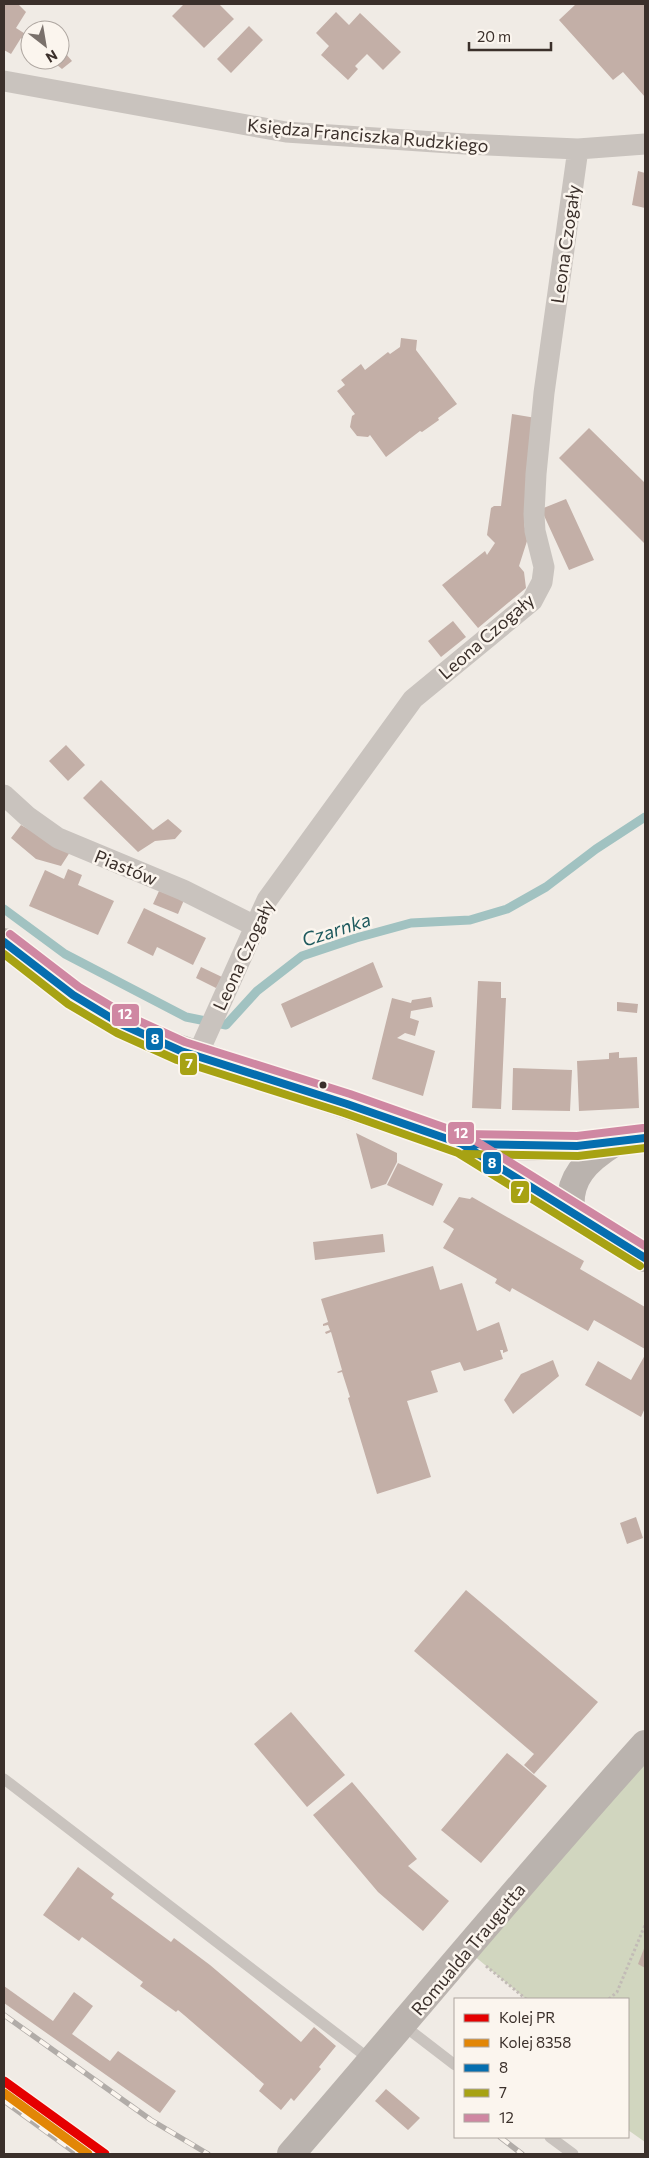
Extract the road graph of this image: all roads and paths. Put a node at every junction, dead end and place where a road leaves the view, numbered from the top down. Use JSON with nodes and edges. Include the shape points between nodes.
{"nodes":[{"id":1,"x":4,"y":81,"type":"edge"},
{"id":2,"x":645,"y":144,"type":"edge"},
{"id":3,"x":578,"y":149,"type":"junction"},
{"id":4,"x":4,"y":795,"type":"edge"},
{"id":5,"x":255,"y":926,"type":"junction"},
{"id":6,"x":4,"y":942,"type":"edge"},
{"id":7,"x":197,"y":1056,"type":"junction"},
{"id":8,"x":645,"y":1138,"type":"edge"},
{"id":9,"x":614,"y":1143,"type":"junction"},
{"id":10,"x":462,"y":1144,"type":"junction"},
{"id":11,"x":571,"y":1212,"type":"junction"},
{"id":12,"x":645,"y":1258,"type":"edge"},
{"id":13,"x":645,"y":1744,"type":"edge"},
{"id":14,"x":4,"y":1778,"type":"edge"},
{"id":15,"x":645,"y":1924,"type":"edge"},
{"id":16,"x":467,"y":1950,"type":"junction"},
{"id":17,"x":525,"y":1998,"type":"edge"},
{"id":18,"x":610,"y":1998,"type":"edge"},
{"id":19,"x":404,"y":2025,"type":"junction"},
{"id":20,"x":372,"y":2061,"type":"junction"},
{"id":21,"x":454,"y":2064,"type":"edge"},
{"id":22,"x":551,"y":2138,"type":"edge"},
{"id":23,"x":291,"y":2154,"type":"edge"},
{"id":24,"x":573,"y":2154,"type":"edge"}],
"edges":[{"from":1,"to":3,"type":"street","name":"Księdza Franciszka Rudzkiego","via":[[286,132]]},
{"from":2,"to":3,"type":"street","name":"Księdza Franciszka Rudzkiego"},
{"from":3,"to":5,"type":"street","name":"Leona Czogały","via":[[544,392],[536,474],[534,514],[544,567],[542,582],[532,601],[413,699],[267,900]]},
{"from":4,"to":5,"type":"street","name":"Piastów","via":[[58,838],[183,890]]},
{"from":5,"to":7,"type":"street","name":"Leona Czogały"},
{"from":6,"to":7,"type":"main road","via":[[96,1010],[157,1042]]},
{"from":7,"to":10,"type":"main road"},
{"from":8,"to":9,"type":"main road"},
{"from":9,"to":10,"type":"main road","via":[[535,1147]]},
{"from":9,"to":11,"type":"main road","via":[[584,1166],[574,1182],[570,1190]]},
{"from":10,"to":11,"type":"main road"},
{"from":11,"to":12,"type":"main road"},
{"from":13,"to":16,"type":"main road","name":"Romualda Traugutta"},
{"from":14,"to":20,"type":"lane"},
{"from":15,"to":18,"type":"path","via":[[617,1992]]},
{"from":16,"to":17,"type":"path"},
{"from":16,"to":19,"type":"main road","name":"Romualda Traugutta"},
{"from":19,"to":20,"type":"main road","name":"Romualda Traugutta"},
{"from":19,"to":21,"type":"lane"},
{"from":20,"to":23,"type":"main road","name":"Romualda Traugutta"},
{"from":22,"to":24,"type":"lane"}]}
